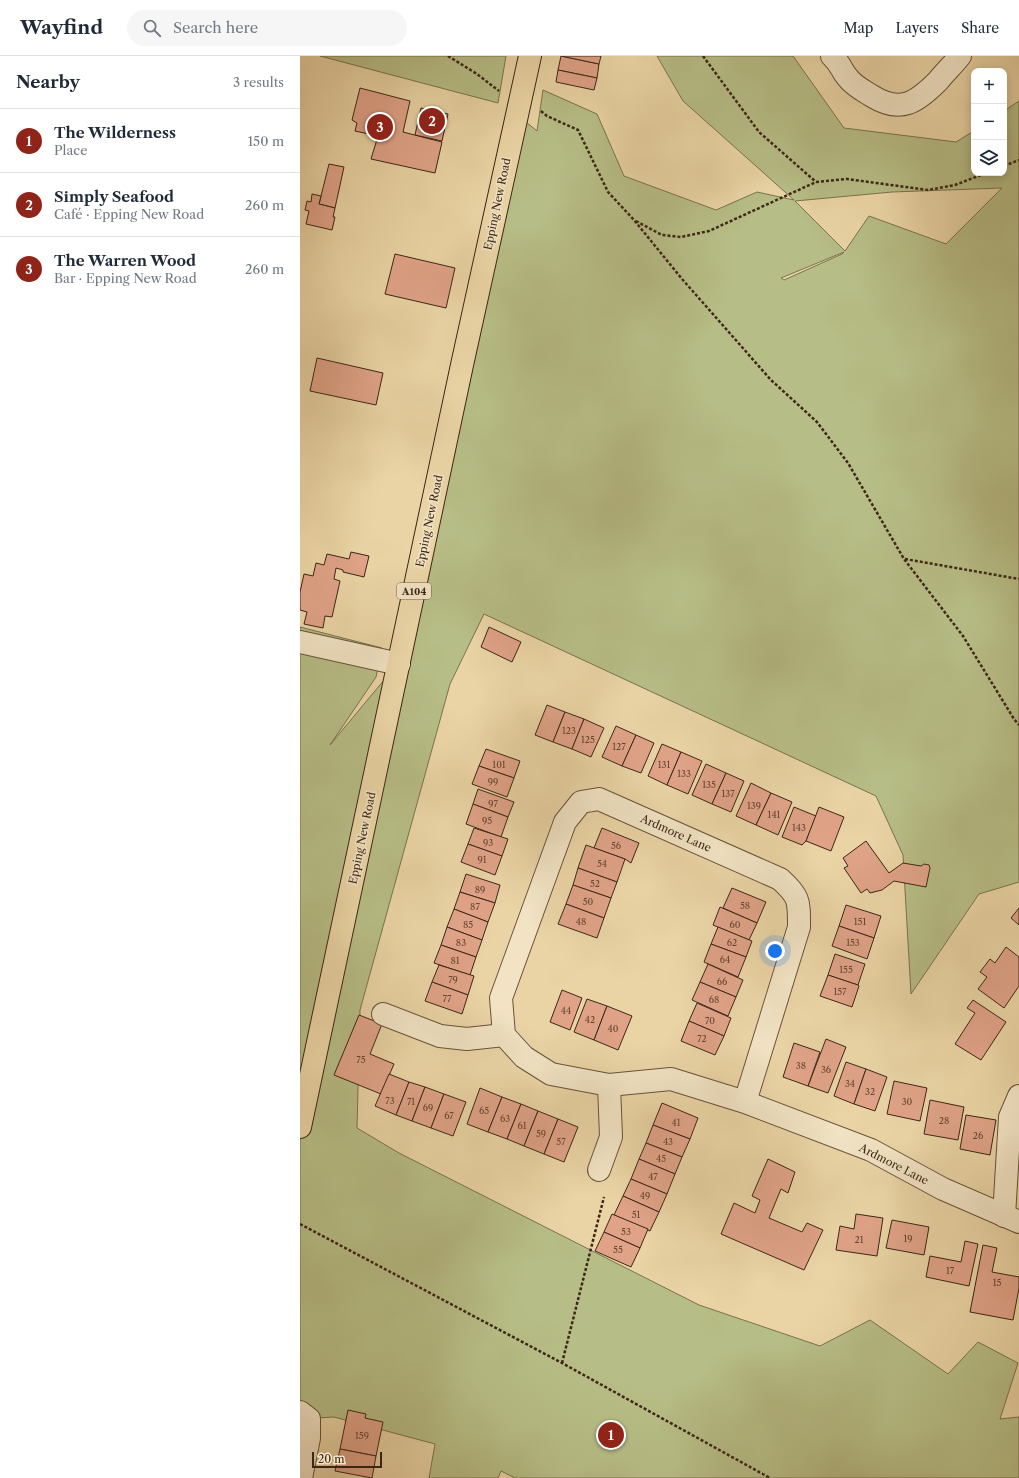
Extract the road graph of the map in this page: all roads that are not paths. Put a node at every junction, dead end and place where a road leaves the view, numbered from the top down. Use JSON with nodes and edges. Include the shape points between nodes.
{"nodes":[{"id":1,"x":530,"y":56,"type":"edge"},
{"id":2,"x":832,"y":56,"type":"edge"},
{"id":3,"x":960,"y":56,"type":"edge"},
{"id":4,"x":300,"y":642,"type":"edge"},
{"id":5,"x":399,"y":664,"type":"junction"},
{"id":6,"x":383,"y":1014,"type":"dead end"},
{"id":7,"x":504,"y":1035,"type":"junction"},
{"id":8,"x":609,"y":1085,"type":"junction"},
{"id":9,"x":1019,"y":1096,"type":"edge"},
{"id":10,"x":745,"y":1102,"type":"junction"},
{"id":11,"x":300,"y":1127,"type":"edge"},
{"id":12,"x":599,"y":1170,"type":"dead end"},
{"id":13,"x":1012,"y":1219,"type":"edge"},
{"id":14,"x":300,"y":1412,"type":"edge"},
{"id":15,"x":301,"y":1478,"type":"edge"}],
"edges":[{"from":1,"to":5,"type":"main road","name":"Epping New Road","number":"A104"},
{"from":2,"to":3,"type":"street","via":[[842,67],[847,78],[860,89],[882,102],[898,106],[919,99]]},
{"from":4,"to":5,"type":"street"},
{"from":5,"to":11,"type":"main road","name":"Epping New Road","number":"A104"},
{"from":6,"to":7,"type":"street","via":[[440,1036],[467,1039]]},
{"from":7,"to":8,"type":"street","name":"Ardmore Lane","via":[[524,1057],[551,1074]]},
{"from":7,"to":10,"type":"street","name":"Ardmore Lane","via":[[501,998],[565,822],[581,802],[599,798],[780,879],[792,890],[800,904],[800,927]]},
{"from":8,"to":10,"type":"street","name":"Ardmore Lane","via":[[671,1079]]},
{"from":8,"to":12,"type":"street","via":[[611,1137]]},
{"from":9,"to":13,"type":"street","via":[[1010,1117]]},
{"from":10,"to":13,"type":"street","name":"Ardmore Lane","via":[[871,1150],[943,1189]]},
{"from":14,"to":15,"type":"street","via":[[309,1419],[309,1438]]}]}
